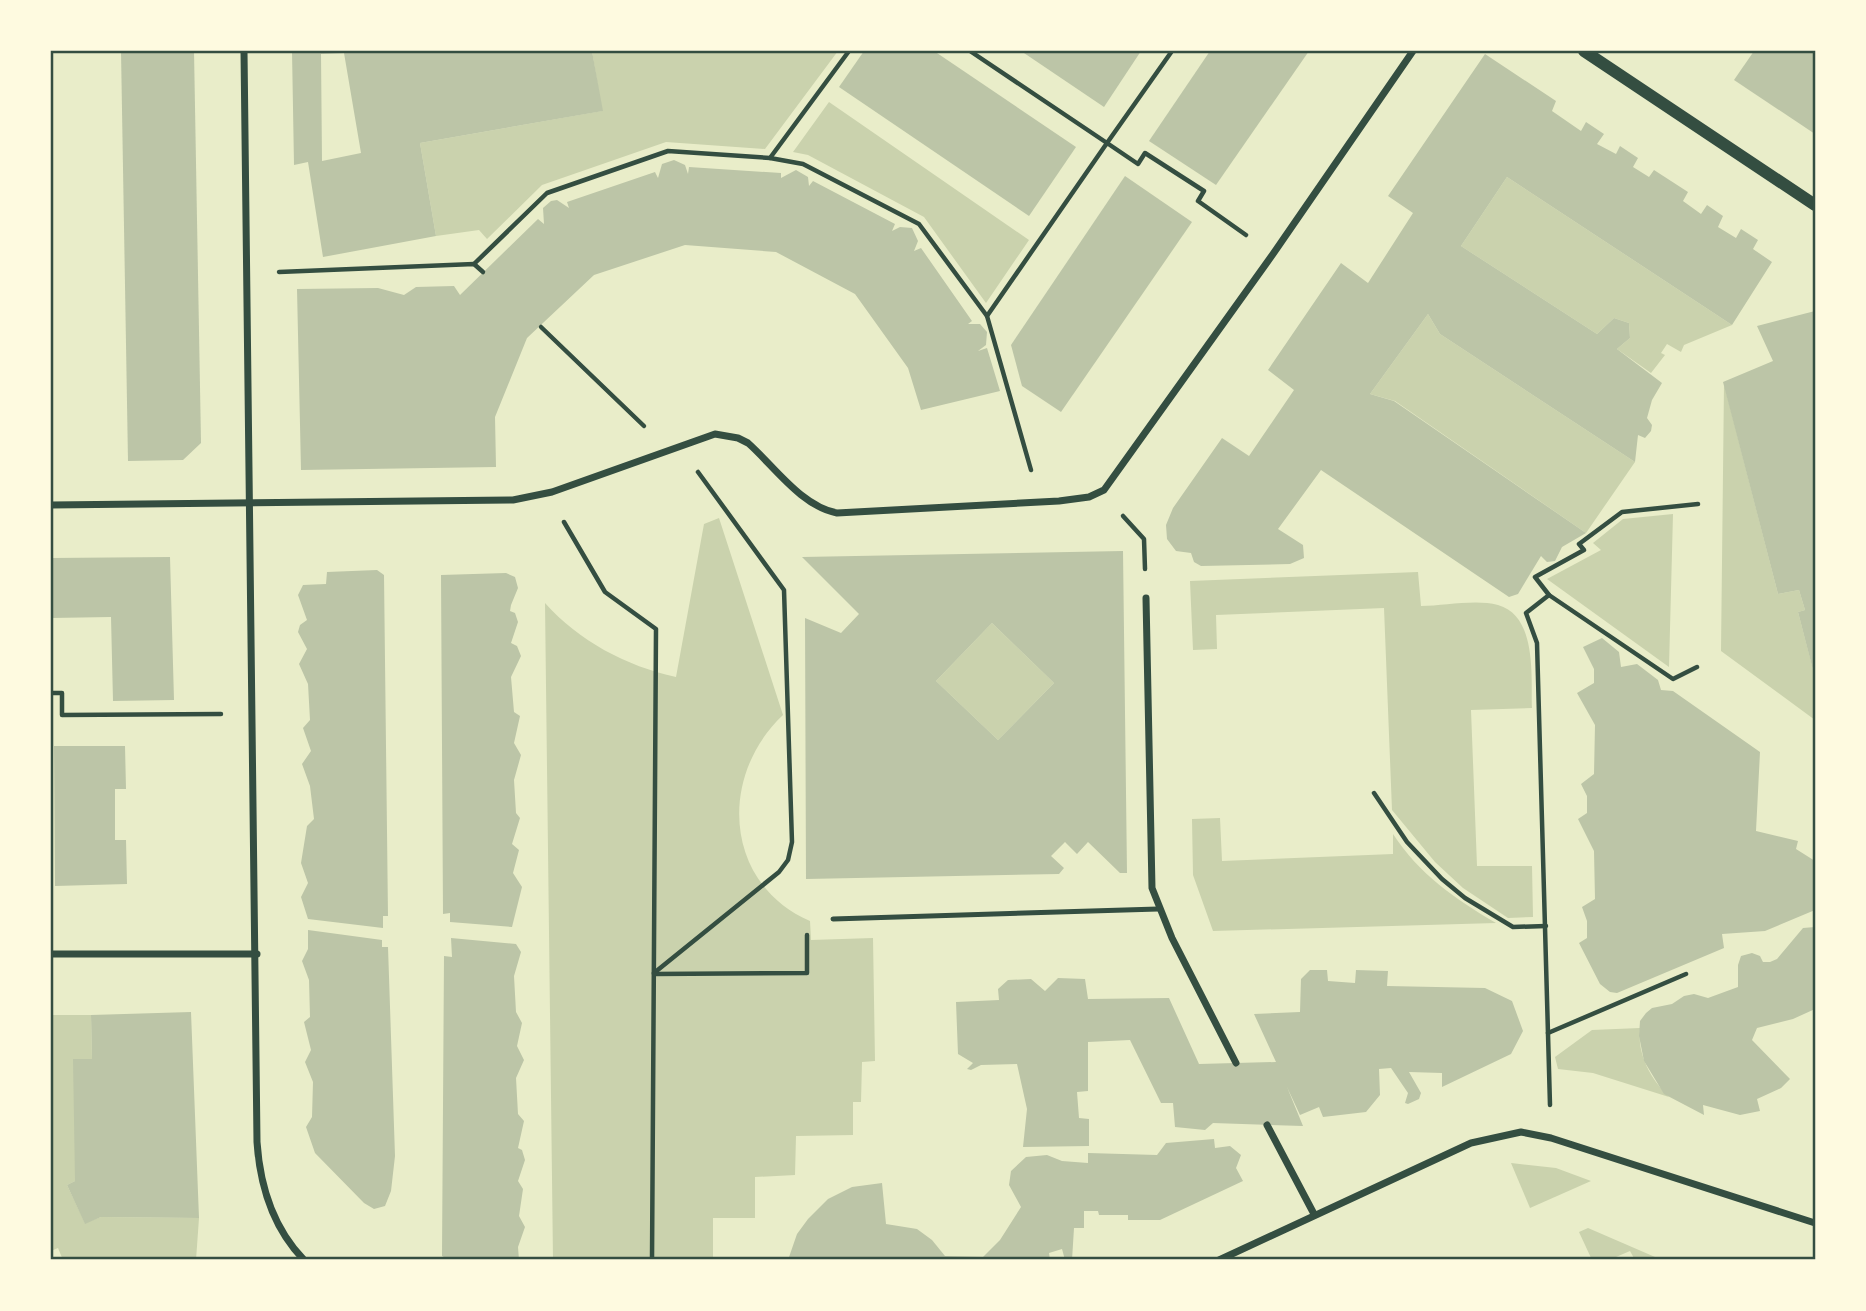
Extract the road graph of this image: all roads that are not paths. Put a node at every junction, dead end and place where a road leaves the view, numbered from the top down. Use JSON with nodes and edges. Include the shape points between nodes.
{"nodes":[{"id":1,"x":244,"y":51,"type":"edge"},
{"id":2,"x":1413,"y":51,"type":"edge"},
{"id":3,"x":1584,"y":51,"type":"edge"},
{"id":4,"x":1815,"y":205,"type":"edge"},
{"id":5,"x":250,"y":502,"type":"junction"},
{"id":6,"x":51,"y":505,"type":"edge"},
{"id":7,"x":1146,"y":598,"type":"dead end"},
{"id":8,"x":1158,"y":909,"type":"junction"},
{"id":9,"x":833,"y":919,"type":"road end"},
{"id":10,"x":51,"y":954,"type":"edge"},
{"id":11,"x":257,"y":954,"type":"junction"},
{"id":12,"x":1236,"y":1063,"type":"dead end"},
{"id":13,"x":1267,"y":1125,"type":"dead end"},
{"id":14,"x":1314,"y":1214,"type":"junction"},
{"id":15,"x":1815,"y":1223,"type":"edge"},
{"id":16,"x":304,"y":1260,"type":"edge"},
{"id":17,"x":1219,"y":1260,"type":"edge"}],
"edges":[{"from":1,"to":5,"type":"street"},
{"from":2,"to":5,"type":"street","via":[[1100,492],[1070,500],[837,513],[824,510],[801,493],[738,438],[715,434],[552,492],[494,502]]},
{"from":3,"to":4,"type":"street"},
{"from":5,"to":6,"type":"street"},
{"from":5,"to":11,"type":"street"},
{"from":7,"to":8,"type":"street","via":[[1152,888]]},
{"from":8,"to":9,"type":"lane"},
{"from":8,"to":12,"type":"street"},
{"from":10,"to":11,"type":"street"},
{"from":11,"to":16,"type":"street","via":[[258,1165],[271,1210]]},
{"from":13,"to":14,"type":"street"},
{"from":14,"to":15,"type":"street","via":[[1471,1143],[1521,1132]]},
{"from":14,"to":17,"type":"street"}]}
